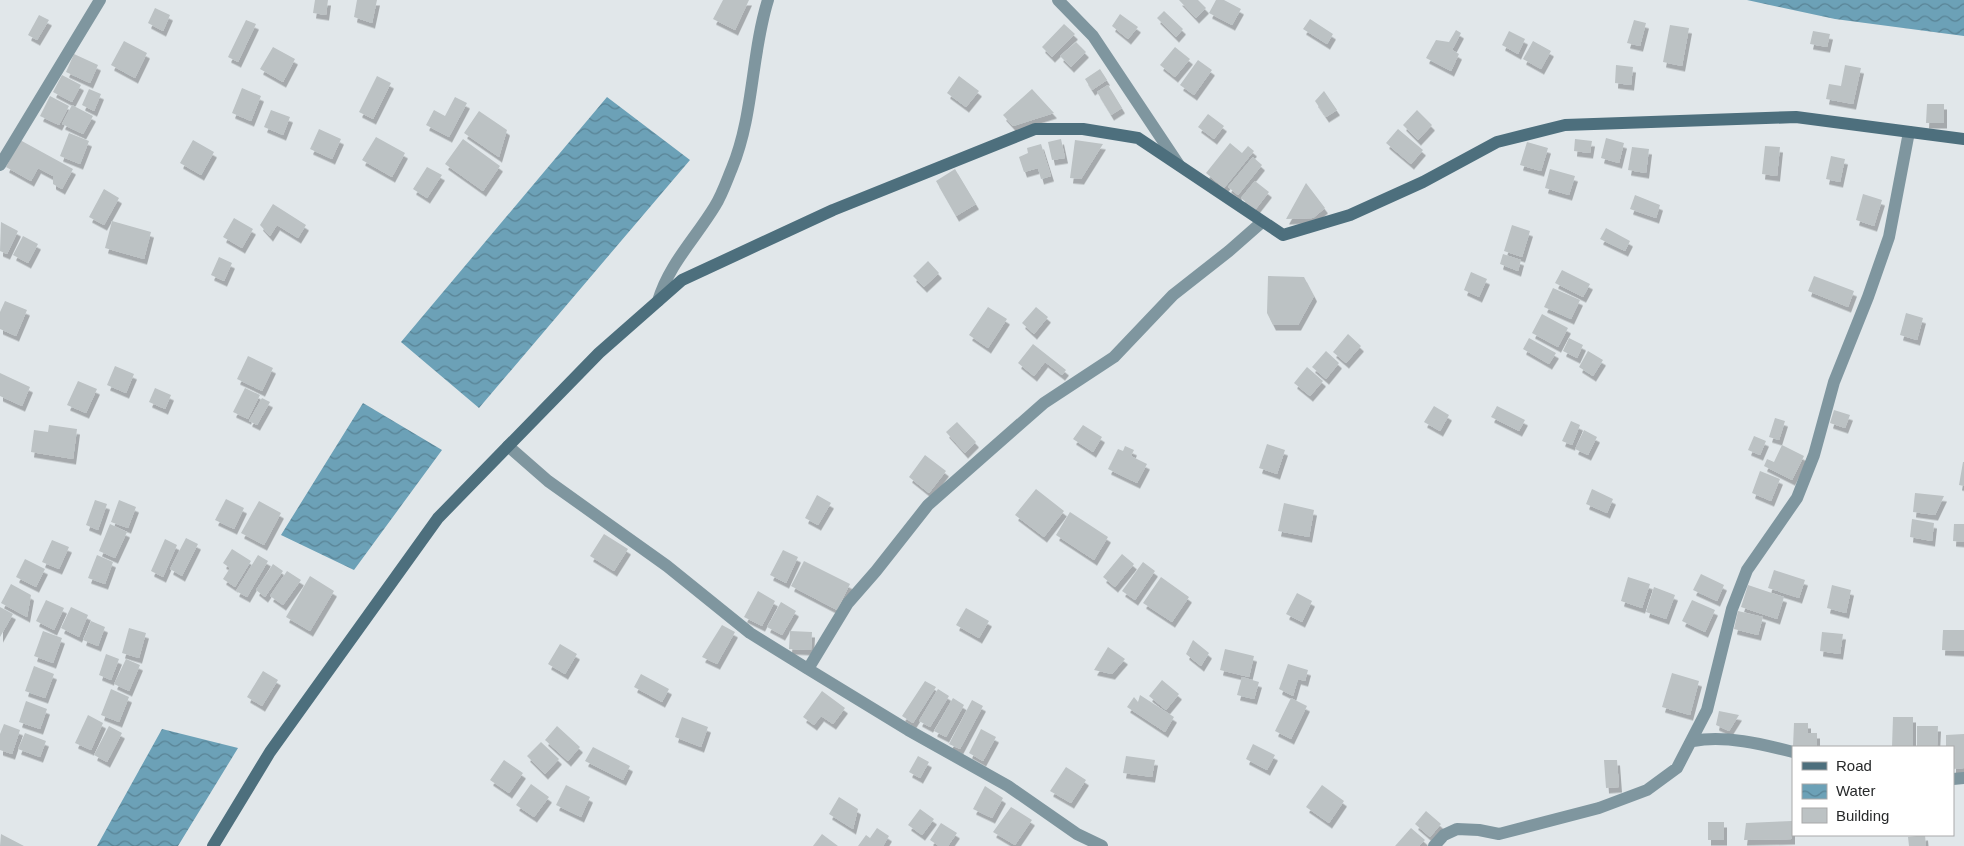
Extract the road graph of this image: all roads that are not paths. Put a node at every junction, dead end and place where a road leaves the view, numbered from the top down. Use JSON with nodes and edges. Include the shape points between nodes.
{"nodes":[{"id":1,"x":100,"y":0,"type":"edge"},
{"id":2,"x":768,"y":0,"type":"edge"},
{"id":3,"x":1058,"y":0,"type":"edge"},
{"id":4,"x":1909,"y":132,"type":"junction"},
{"id":5,"x":1964,"y":139,"type":"edge"},
{"id":6,"x":0,"y":165,"type":"edge"},
{"id":7,"x":1180,"y":167,"type":"junction"},
{"id":8,"x":1262,"y":222,"type":"junction"},
{"id":9,"x":658,"y":301,"type":"junction"},
{"id":10,"x":508,"y":446,"type":"junction"},
{"id":11,"x":808,"y":668,"type":"junction"},
{"id":12,"x":1693,"y":741,"type":"junction"},
{"id":13,"x":1792,"y":752,"type":"edge"},
{"id":14,"x":213,"y":846,"type":"edge"},
{"id":15,"x":1102,"y":846,"type":"edge"},
{"id":16,"x":1434,"y":846,"type":"edge"}],
"edges":[{"from":1,"to":6,"type":"street"},
{"from":2,"to":9,"type":"street","via":[[748,111],[733,165],[715,206],[679,255],[663,284]]},
{"from":3,"to":7,"type":"street","via":[[1093,36]]},
{"from":4,"to":5,"type":"street"},
{"from":4,"to":8,"type":"street","via":[[1796,117],[1565,125],[1497,142],[1423,182],[1350,215],[1283,235]]},
{"from":4,"to":12,"type":"street","via":[[1889,237],[1834,382],[1814,455],[1797,498],[1747,570],[1732,608],[1707,710]]},
{"from":7,"to":8,"type":"street"},
{"from":7,"to":9,"type":"street","via":[[1138,138],[1083,129],[1035,128],[833,210],[682,280]]},
{"from":8,"to":11,"type":"street","via":[[1173,294],[1114,357],[1044,402],[928,505],[848,602]]},
{"from":9,"to":10,"type":"street","via":[[599,353]]},
{"from":10,"to":11,"type":"street","via":[[548,481],[667,566],[750,633]]},
{"from":10,"to":14,"type":"street","via":[[438,518],[270,752]]},
{"from":11,"to":15,"type":"street","via":[[908,730],[1008,786],[1078,834]]},
{"from":12,"to":13,"type":"street","via":[[1709,738]]},
{"from":12,"to":16,"type":"street","via":[[1677,768],[1647,790],[1599,808],[1499,834],[1457,829],[1444,835]]}]}
